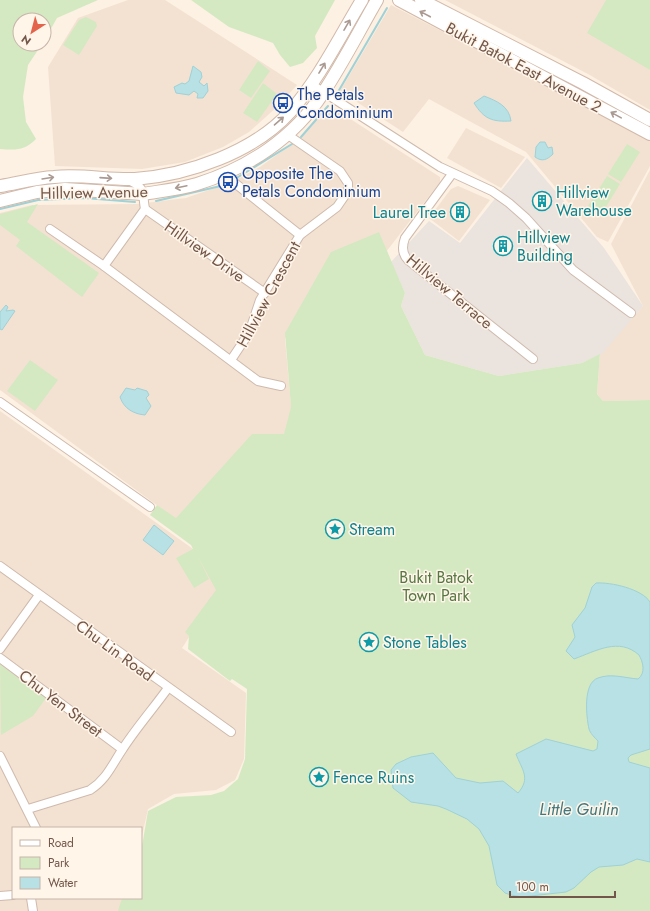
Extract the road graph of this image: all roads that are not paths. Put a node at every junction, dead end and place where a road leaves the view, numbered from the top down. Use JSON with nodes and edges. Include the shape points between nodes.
{"nodes":[{"id":1,"x":362,"y":0,"type":"edge"},
{"id":2,"x":377,"y":0,"type":"edge"},
{"id":3,"x":398,"y":0,"type":"edge"},
{"id":4,"x":421,"y":0,"type":"edge"},
{"id":5,"x":311,"y":84,"type":"junction"},
{"id":6,"x":323,"y":93,"type":"junction"},
{"id":7,"x":650,"y":120,"type":"edge"},
{"id":8,"x":288,"y":134,"type":"junction"},
{"id":9,"x":650,"y":134,"type":"edge"},
{"id":10,"x":226,"y":156,"type":"junction"},
{"id":11,"x":248,"y":162,"type":"junction"},
{"id":12,"x":452,"y":174,"type":"junction"},
{"id":13,"x":157,"y":176,"type":"junction"},
{"id":14,"x":124,"y":179,"type":"junction"},
{"id":15,"x":236,"y":184,"type":"dead end"},
{"id":16,"x":0,"y":186,"type":"edge"},
{"id":17,"x":143,"y":194,"type":"junction"},
{"id":18,"x":0,"y":201,"type":"edge"},
{"id":19,"x":145,"y":209,"type":"junction"},
{"id":20,"x":50,"y":229,"type":"dead end"},
{"id":21,"x":300,"y":234,"type":"junction"},
{"id":22,"x":104,"y":266,"type":"junction"},
{"id":23,"x":265,"y":293,"type":"junction"},
{"id":24,"x":631,"y":313,"type":"dead end"},
{"id":25,"x":533,"y":359,"type":"dead end"},
{"id":26,"x":231,"y":360,"type":"junction"},
{"id":27,"x":281,"y":386,"type":"dead end"},
{"id":28,"x":0,"y":402,"type":"edge"},
{"id":29,"x":150,"y":507,"type":"dead end"},
{"id":30,"x":0,"y":566,"type":"edge"},
{"id":31,"x":39,"y":595,"type":"junction"},
{"id":32,"x":0,"y":649,"type":"edge"},
{"id":33,"x":0,"y":658,"type":"edge"},
{"id":34,"x":168,"y":688,"type":"junction"},
{"id":35,"x":232,"y":732,"type":"dead end"},
{"id":36,"x":122,"y":749,"type":"junction"},
{"id":37,"x":0,"y":756,"type":"edge"},
{"id":38,"x":28,"y":809,"type":"junction"},
{"id":39,"x":36,"y":827,"type":"edge"},
{"id":40,"x":12,"y":895,"type":"edge"},
{"id":41,"x":0,"y":896,"type":"edge"},
{"id":42,"x":31,"y":899,"type":"edge"},
{"id":43,"x":33,"y":911,"type":"edge"}],
"edges":[{"from":5,"to":1,"type":"street","one_way":true},
{"from":2,"to":6,"type":"street"},
{"from":9,"to":3,"type":"street","name":"Bukit Batok East Avenue 2","one_way":true},
{"from":4,"to":7,"type":"street","name":"Bukit Batok East Avenue 2"},
{"from":5,"to":6,"type":"street"},
{"from":10,"to":5,"type":"street","name":"Hillview Avenue","one_way":true,"via":[[260,137],[275,125],[289,113]]},
{"from":6,"to":8,"type":"street","name":"Hillview Avenue","via":[[302,121]]},
{"from":6,"to":12,"type":"street"},
{"from":8,"to":11,"type":"street","name":"Hillview Avenue"},
{"from":8,"to":21,"type":"street","name":"Hillview Crescent","via":[[340,171],[348,183],[348,191],[337,207]]},
{"from":10,"to":11,"type":"street"},
{"from":10,"to":13,"type":"street","name":"Hillview Avenue","via":[[193,168]]},
{"from":11,"to":17,"type":"street","name":"Hillview Avenue","one_way":true,"via":[[197,184]]},
{"from":12,"to":24,"type":"street","via":[[492,191],[510,203],[573,270]]},
{"from":12,"to":25,"type":"street","name":"Hillview Terrace","via":[[405,238],[404,254],[408,260]]},
{"from":13,"to":14,"type":"street","name":"Hillview Avenue"},
{"from":13,"to":17,"type":"street","via":[[148,182]]},
{"from":16,"to":14,"type":"street","name":"Hillview Avenue","one_way":true,"via":[[54,177]]},
{"from":14,"to":17,"type":"street","via":[[138,185]]},
{"from":15,"to":21,"type":"street"},
{"from":17,"to":18,"type":"street","name":"Hillview Avenue","via":[[65,189],[37,192]]},
{"from":17,"to":19,"type":"street"},
{"from":19,"to":22,"type":"street"},
{"from":19,"to":23,"type":"street","name":"Hillview Drive"},
{"from":20,"to":22,"type":"street","name":"Hillview Crescent"},
{"from":21,"to":23,"type":"street","name":"Hillview Crescent"},
{"from":22,"to":26,"type":"street","name":"Hillview Crescent"},
{"from":23,"to":26,"type":"street","name":"Hillview Crescent","via":[[255,310],[248,333]]},
{"from":26,"to":27,"type":"street","name":"Hillview Crescent","via":[[258,381]]},
{"from":28,"to":29,"type":"street"},
{"from":30,"to":31,"type":"street","name":"Chu Lin Road"},
{"from":31,"to":32,"type":"street"},
{"from":31,"to":34,"type":"street","name":"Chu Lin Road"},
{"from":33,"to":36,"type":"street","name":"Chu Yen Street"},
{"from":34,"to":35,"type":"street","name":"Chu Lin Road"},
{"from":34,"to":36,"type":"street"},
{"from":36,"to":38,"type":"street","via":[[106,777],[90,790]]},
{"from":37,"to":38,"type":"street"},
{"from":38,"to":39,"type":"street"},
{"from":40,"to":41,"type":"street"},
{"from":42,"to":43,"type":"street"}]}
